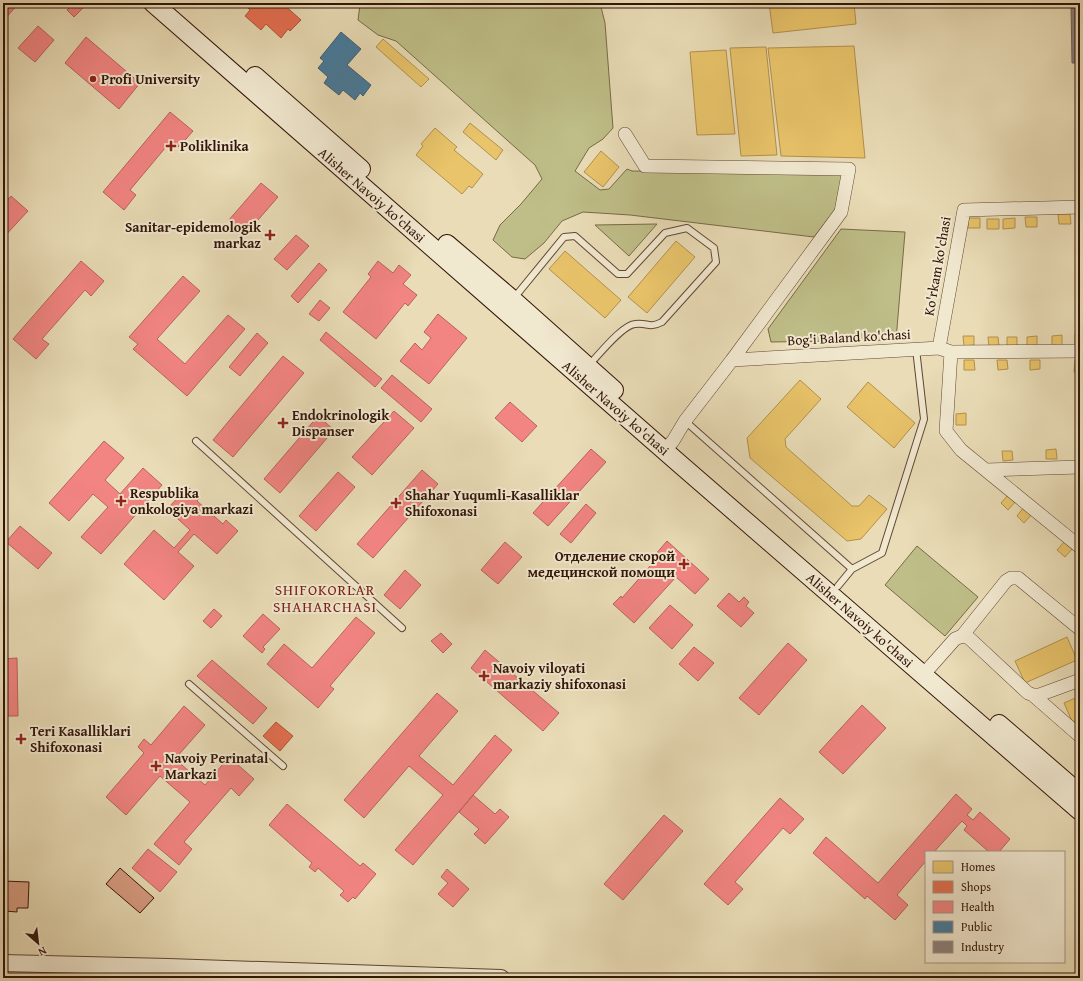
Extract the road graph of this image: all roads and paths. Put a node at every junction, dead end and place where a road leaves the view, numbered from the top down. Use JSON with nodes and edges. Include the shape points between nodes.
{"nodes":[{"id":1,"x":153,"y":3,"type":"edge"},
{"id":2,"x":168,"y":3,"type":"edge"},
{"id":3,"x":625,"y":134,"type":"dead end"},
{"id":4,"x":1080,"y":207,"type":"edge"},
{"id":5,"x":509,"y":305,"type":"junction"},
{"id":6,"x":916,"y":349,"type":"junction"},
{"id":7,"x":945,"y":350,"type":"junction"},
{"id":8,"x":1080,"y":350,"type":"edge"},
{"id":9,"x":732,"y":360,"type":"junction"},
{"id":10,"x":583,"y":371,"type":"junction"},
{"id":11,"x":685,"y":421,"type":"junction"},
{"id":12,"x":196,"y":441,"type":"dead end"},
{"id":13,"x":669,"y":446,"type":"junction"},
{"id":14,"x":1080,"y":467,"type":"edge"},
{"id":15,"x":986,"y":470,"type":"junction"},
{"id":16,"x":1080,"y":547,"type":"edge"},
{"id":17,"x":852,"y":569,"type":"junction"},
{"id":18,"x":838,"y":586,"type":"junction"},
{"id":19,"x":402,"y":628,"type":"dead end"},
{"id":20,"x":1080,"y":629,"type":"edge"},
{"id":21,"x":962,"y":636,"type":"junction"},
{"id":22,"x":927,"y":670,"type":"junction"},
{"id":23,"x":1080,"y":680,"type":"edge"},
{"id":24,"x":189,"y":684,"type":"dead end"},
{"id":25,"x":1033,"y":695,"type":"junction"},
{"id":26,"x":1080,"y":736,"type":"edge"},
{"id":27,"x":283,"y":766,"type":"dead end"},
{"id":28,"x":1080,"y":794,"type":"edge"},
{"id":29,"x":1080,"y":811,"type":"edge"},
{"id":30,"x":3,"y":963,"type":"edge"},
{"id":31,"x":3,"y":972,"type":"edge"},
{"id":32,"x":223,"y":978,"type":"edge"},
{"id":33,"x":501,"y":978,"type":"edge"}],
"edges":[{"from":1,"to":5,"type":"main road","name":"Alisher Navoiy ko'chasi"},
{"from":2,"to":5,"type":"main road","name":"Alisher Navoiy ko'chasi","via":[[298,112]]},
{"from":3,"to":9,"type":"street","via":[[645,166],[849,169],[842,212]]},
{"from":4,"to":7,"type":"street","name":"Ko'rkam ko'chasi","via":[[964,210]]},
{"from":5,"to":10,"type":"main road","name":"Alisher Navoiy ko'chasi"},
{"from":5,"to":10,"type":"lane","via":[[564,237],[575,236],[618,274],[627,274],[665,233],[687,228],[714,248],[716,262],[662,322],[654,326],[634,324],[624,328]]},
{"from":6,"to":7,"type":"street","name":"Bog'i Baland ko'chasi"},
{"from":6,"to":9,"type":"street","name":"Bog'i Baland ko'chasi"},
{"from":6,"to":17,"type":"lane","via":[[924,419],[882,553]]},
{"from":7,"to":8,"type":"street","name":"Bog'i Baland ko'chasi"},
{"from":7,"to":15,"type":"street","via":[[946,431],[961,450]]},
{"from":9,"to":11,"type":"street"},
{"from":10,"to":13,"type":"main road","name":"Alisher Navoiy ko'chasi"},
{"from":11,"to":13,"type":"street"},
{"from":11,"to":17,"type":"lane"},
{"from":12,"to":19,"type":"lane"},
{"from":13,"to":18,"type":"main road","name":"Alisher Navoiy ko'chasi"},
{"from":13,"to":22,"type":"main road","name":"Alisher Navoiy ko'chasi"},
{"from":14,"to":15,"type":"street"},
{"from":15,"to":16,"type":"street"},
{"from":17,"to":18,"type":"lane"},
{"from":18,"to":22,"type":"main road","name":"Alisher Navoiy ko'chasi"},
{"from":20,"to":21,"type":"street","via":[[1018,578],[1011,578]]},
{"from":21,"to":22,"type":"street","via":[[955,639]]},
{"from":21,"to":25,"type":"street","via":[[969,638]]},
{"from":22,"to":28,"type":"main road","name":"Alisher Navoiy ko'chasi"},
{"from":22,"to":29,"type":"main road","name":"Alisher Navoiy ko'chasi"},
{"from":23,"to":25,"type":"street"},
{"from":24,"to":27,"type":"lane"},
{"from":25,"to":26,"type":"street"},
{"from":30,"to":33,"type":"street"},
{"from":31,"to":32,"type":"street"}]}
